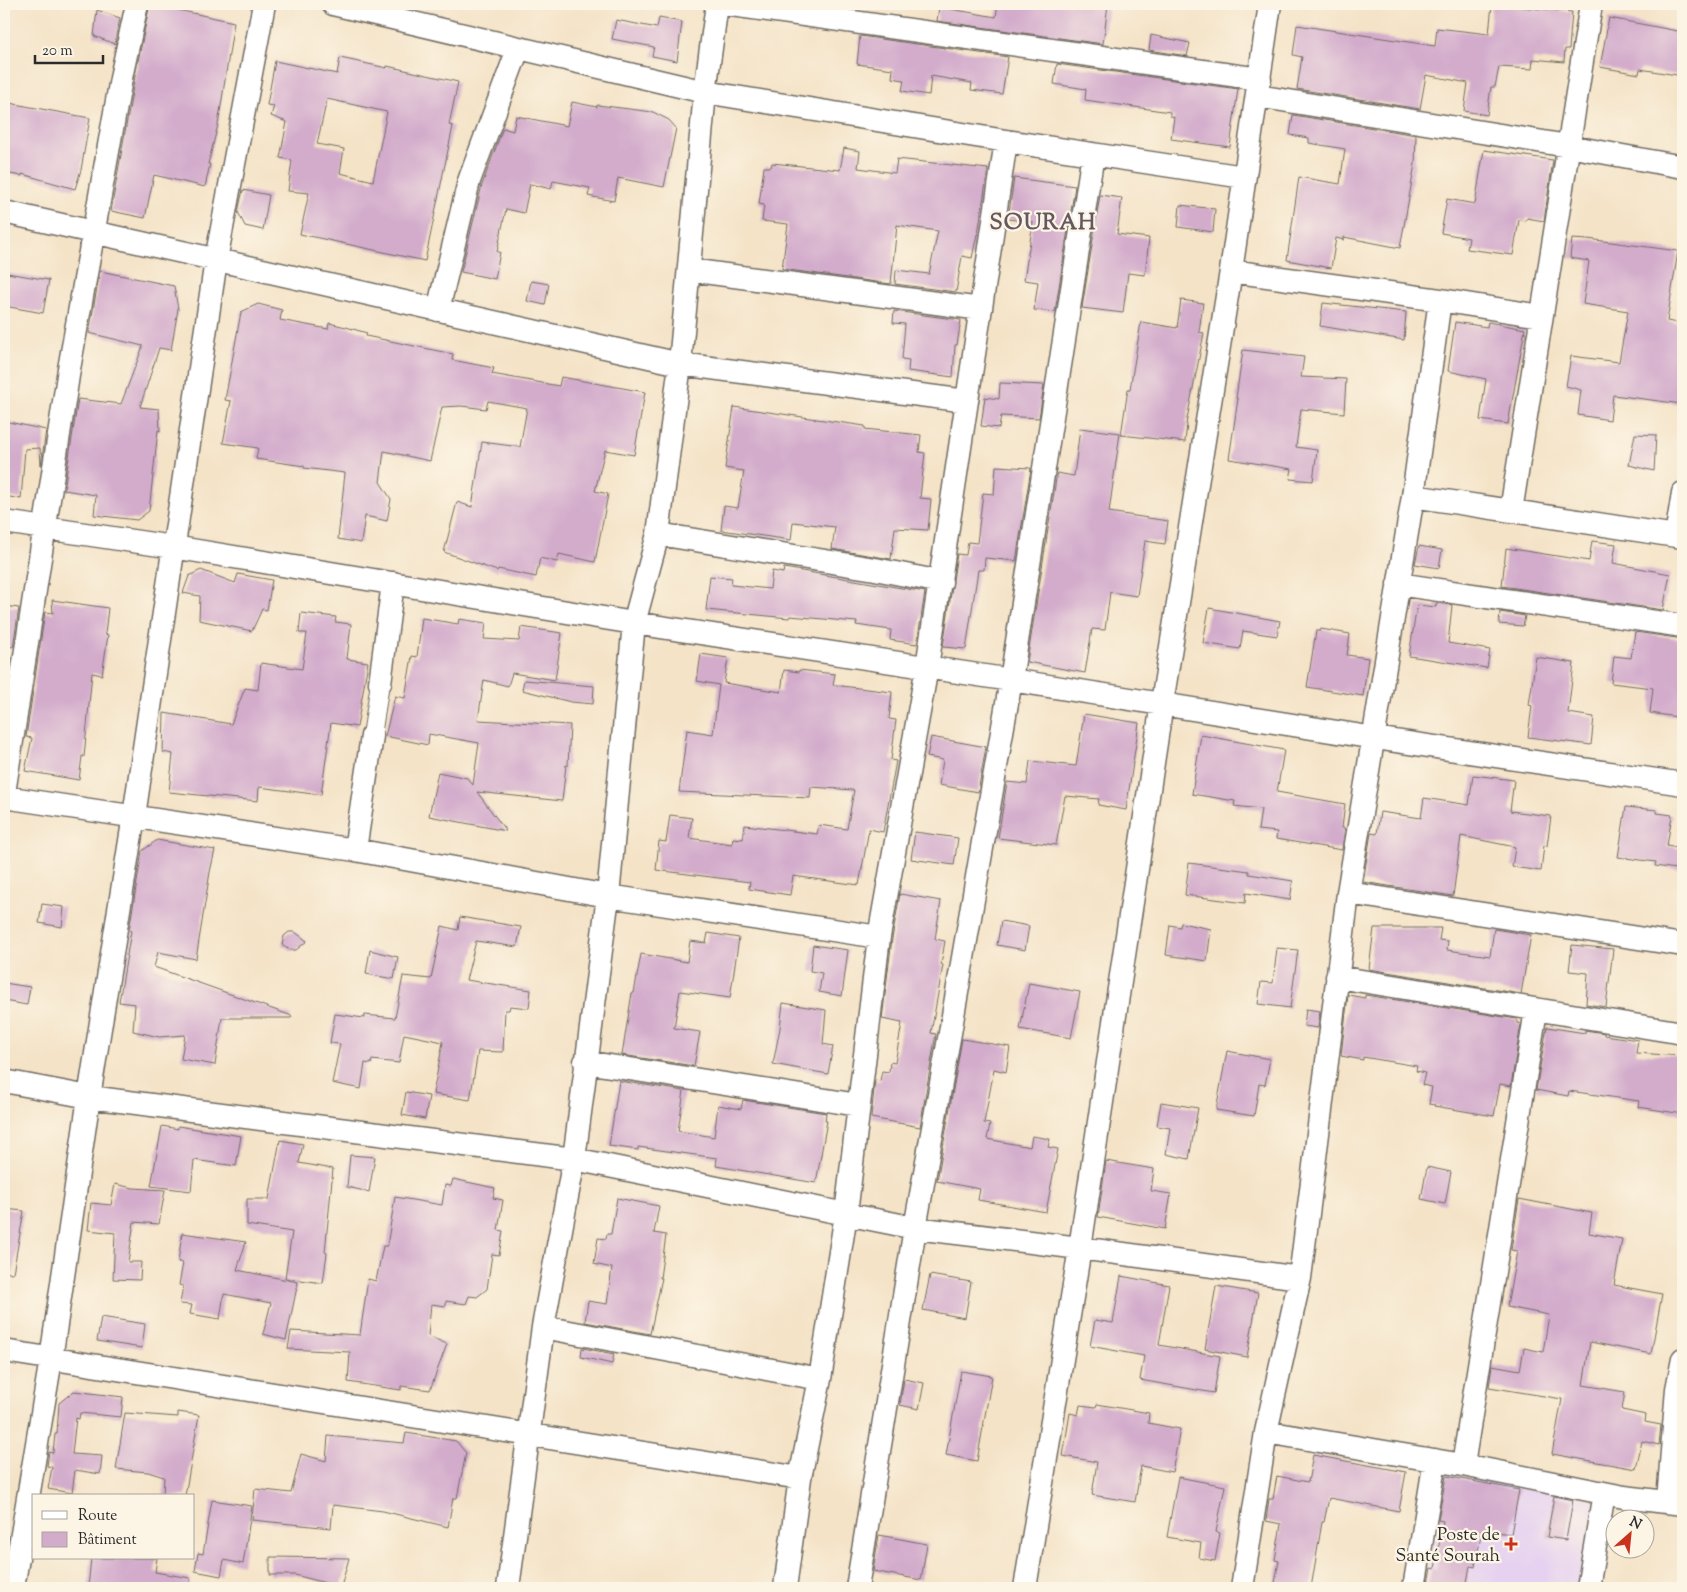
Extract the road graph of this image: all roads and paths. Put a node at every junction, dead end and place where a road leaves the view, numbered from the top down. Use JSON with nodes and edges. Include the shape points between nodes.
{"nodes":[{"id":1,"x":137,"y":4,"type":"edge"},
{"id":2,"x":264,"y":4,"type":"edge"},
{"id":3,"x":333,"y":4,"type":"edge"},
{"id":4,"x":717,"y":4,"type":"edge"},
{"id":5,"x":724,"y":4,"type":"edge"},
{"id":6,"x":1270,"y":4,"type":"edge"},
{"id":7,"x":1591,"y":4,"type":"edge"},
{"id":8,"x":518,"y":49,"type":"junction"},
{"id":9,"x":1258,"y":88,"type":"junction"},
{"id":10,"x":705,"y":92,"type":"junction"},
{"id":11,"x":1006,"y":141,"type":"junction"},
{"id":12,"x":1568,"y":146,"type":"junction"},
{"id":13,"x":1093,"y":154,"type":"junction"},
{"id":14,"x":1683,"y":167,"type":"edge"},
{"id":15,"x":1244,"y":176,"type":"junction"},
{"id":16,"x":4,"y":212,"type":"edge"},
{"id":17,"x":94,"y":232,"type":"junction"},
{"id":18,"x":216,"y":260,"type":"junction"},
{"id":19,"x":689,"y":270,"type":"junction"},
{"id":20,"x":1231,"y":271,"type":"junction"},
{"id":21,"x":1440,"y":300,"type":"junction"},
{"id":22,"x":981,"y":309,"type":"junction"},
{"id":23,"x":438,"y":310,"type":"junction"},
{"id":24,"x":1541,"y":316,"type":"junction"},
{"id":25,"x":680,"y":364,"type":"junction"},
{"id":26,"x":967,"y":401,"type":"junction"},
{"id":27,"x":1683,"y":493,"type":"edge"},
{"id":28,"x":1413,"y":496,"type":"junction"},
{"id":29,"x":1511,"y":511,"type":"junction"},
{"id":30,"x":4,"y":522,"type":"edge"},
{"id":31,"x":46,"y":528,"type":"junction"},
{"id":32,"x":658,"y":534,"type":"junction"},
{"id":33,"x":1680,"y":536,"type":"edge"},
{"id":34,"x":173,"y":547,"type":"junction"},
{"id":35,"x":394,"y":582,"type":"junction"},
{"id":36,"x":941,"y":582,"type":"junction"},
{"id":37,"x":1398,"y":584,"type":"junction"},
{"id":38,"x":634,"y":623,"type":"junction"},
{"id":39,"x":1683,"y":626,"type":"edge"},
{"id":40,"x":927,"y":667,"type":"junction"},
{"id":41,"x":1011,"y":680,"type":"junction"},
{"id":42,"x":380,"y":683,"type":"joint"},
{"id":43,"x":1162,"y":703,"type":"junction"},
{"id":44,"x":372,"y":736,"type":"joint"},
{"id":45,"x":1375,"y":738,"type":"junction"},
{"id":46,"x":1683,"y":784,"type":"edge"},
{"id":47,"x":4,"y":795,"type":"edge"},
{"id":48,"x":134,"y":816,"type":"junction"},
{"id":49,"x":355,"y":850,"type":"junction"},
{"id":50,"x":1348,"y":893,"type":"junction"},
{"id":51,"x":608,"y":896,"type":"junction"},
{"id":52,"x":879,"y":937,"type":"junction"},
{"id":53,"x":1683,"y":945,"type":"edge"},
{"id":54,"x":1337,"y":976,"type":"junction"},
{"id":55,"x":1536,"y":1010,"type":"junction"},
{"id":56,"x":1683,"y":1034,"type":"edge"},
{"id":57,"x":585,"y":1062,"type":"junction"},
{"id":58,"x":4,"y":1082,"type":"edge"},
{"id":59,"x":90,"y":1097,"type":"junction"},
{"id":60,"x":858,"y":1105,"type":"junction"},
{"id":61,"x":574,"y":1159,"type":"junction"},
{"id":62,"x":846,"y":1214,"type":"junction"},
{"id":63,"x":915,"y":1228,"type":"junction"},
{"id":64,"x":1080,"y":1248,"type":"junction"},
{"id":65,"x":1300,"y":1278,"type":"junction"},
{"id":66,"x":543,"y":1327,"type":"junction"},
{"id":67,"x":4,"y":1351,"type":"edge"},
{"id":68,"x":1683,"y":1358,"type":"edge"},
{"id":69,"x":51,"y":1359,"type":"junction"},
{"id":70,"x":820,"y":1379,"type":"junction"},
{"id":71,"x":1680,"y":1389,"type":"edge"},
{"id":72,"x":1266,"y":1432,"type":"junction"},
{"id":73,"x":528,"y":1436,"type":"junction"},
{"id":74,"x":1435,"y":1460,"type":"junction"},
{"id":75,"x":1463,"y":1465,"type":"junction"},
{"id":76,"x":800,"y":1478,"type":"junction"},
{"id":77,"x":1604,"y":1492,"type":"junction"},
{"id":78,"x":1676,"y":1502,"type":"edge"},
{"id":79,"x":13,"y":1588,"type":"edge"},
{"id":80,"x":508,"y":1588,"type":"edge"},
{"id":81,"x":785,"y":1588,"type":"edge"},
{"id":82,"x":857,"y":1588,"type":"edge"},
{"id":83,"x":1025,"y":1588,"type":"edge"},
{"id":84,"x":1242,"y":1588,"type":"edge"},
{"id":85,"x":1414,"y":1588,"type":"edge"},
{"id":86,"x":1588,"y":1588,"type":"edge"}],
"edges":[{"from":1,"to":17,"type":"street"},
{"from":2,"to":18,"type":"street"},
{"from":3,"to":8,"type":"street"},
{"from":4,"to":10,"type":"street"},
{"from":5,"to":9,"type":"street"},
{"from":6,"to":9,"type":"street"},
{"from":7,"to":12,"type":"street"},
{"from":8,"to":10,"type":"street"},
{"from":8,"to":23,"type":"street","via":[[469,181]]},
{"from":9,"to":12,"type":"street"},
{"from":9,"to":15,"type":"street"},
{"from":10,"to":11,"type":"street"},
{"from":10,"to":19,"type":"street"},
{"from":11,"to":13,"type":"street"},
{"from":11,"to":22,"type":"street"},
{"from":12,"to":14,"type":"street"},
{"from":12,"to":24,"type":"street"},
{"from":13,"to":15,"type":"street"},
{"from":13,"to":41,"type":"street"},
{"from":15,"to":20,"type":"street"},
{"from":16,"to":17,"type":"street"},
{"from":17,"to":18,"type":"street"},
{"from":17,"to":31,"type":"street","via":[[69,369]]},
{"from":18,"to":23,"type":"street"},
{"from":18,"to":34,"type":"street"},
{"from":19,"to":22,"type":"street"},
{"from":19,"to":25,"type":"street"},
{"from":20,"to":21,"type":"street"},
{"from":20,"to":43,"type":"street"},
{"from":21,"to":24,"type":"street"},
{"from":21,"to":28,"type":"street"},
{"from":22,"to":26,"type":"street"},
{"from":23,"to":25,"type":"street"},
{"from":24,"to":29,"type":"street"},
{"from":25,"to":26,"type":"street"},
{"from":25,"to":32,"type":"street"},
{"from":26,"to":36,"type":"street"},
{"from":27,"to":33,"type":"street"},
{"from":28,"to":29,"type":"street"},
{"from":28,"to":37,"type":"street"},
{"from":29,"to":33,"type":"street"},
{"from":30,"to":31,"type":"street"},
{"from":31,"to":34,"type":"street"},
{"from":31,"to":47,"type":"street"},
{"from":32,"to":36,"type":"street"},
{"from":32,"to":38,"type":"street"},
{"from":34,"to":35,"type":"street"},
{"from":34,"to":48,"type":"street"},
{"from":35,"to":38,"type":"street"},
{"from":35,"to":42,"type":"street"},
{"from":36,"to":40,"type":"street"},
{"from":37,"to":39,"type":"street"},
{"from":37,"to":45,"type":"street"},
{"from":38,"to":40,"type":"street"},
{"from":38,"to":51,"type":"street"},
{"from":40,"to":41,"type":"street"},
{"from":40,"to":52,"type":"street"},
{"from":41,"to":43,"type":"street"},
{"from":41,"to":63,"type":"street"},
{"from":42,"to":44,"type":"street"},
{"from":43,"to":45,"type":"street"},
{"from":43,"to":64,"type":"street"},
{"from":44,"to":49,"type":"street"},
{"from":45,"to":46,"type":"street"},
{"from":45,"to":50,"type":"street"},
{"from":47,"to":48,"type":"street"},
{"from":48,"to":49,"type":"street"},
{"from":48,"to":59,"type":"street"},
{"from":49,"to":51,"type":"street"},
{"from":50,"to":53,"type":"street"},
{"from":50,"to":54,"type":"street"},
{"from":51,"to":52,"type":"street"},
{"from":51,"to":57,"type":"street"},
{"from":52,"to":60,"type":"street"},
{"from":54,"to":55,"type":"street"},
{"from":54,"to":65,"type":"street"},
{"from":55,"to":56,"type":"street"},
{"from":55,"to":75,"type":"street"},
{"from":57,"to":60,"type":"street"},
{"from":57,"to":61,"type":"street"},
{"from":58,"to":59,"type":"street"},
{"from":59,"to":61,"type":"street"},
{"from":59,"to":69,"type":"street"},
{"from":60,"to":62,"type":"street"},
{"from":61,"to":62,"type":"street"},
{"from":61,"to":66,"type":"street"},
{"from":62,"to":63,"type":"street"},
{"from":62,"to":70,"type":"street"},
{"from":63,"to":64,"type":"street"},
{"from":63,"to":82,"type":"street"},
{"from":64,"to":65,"type":"street"},
{"from":64,"to":83,"type":"street"},
{"from":65,"to":72,"type":"street"},
{"from":66,"to":70,"type":"street"},
{"from":66,"to":73,"type":"street"},
{"from":67,"to":69,"type":"street"},
{"from":68,"to":71,"type":"street"},
{"from":69,"to":73,"type":"street"},
{"from":69,"to":79,"type":"street"},
{"from":70,"to":76,"type":"street"},
{"from":71,"to":78,"type":"street"},
{"from":72,"to":74,"type":"street"},
{"from":72,"to":84,"type":"street"},
{"from":73,"to":76,"type":"street"},
{"from":73,"to":80,"type":"street"},
{"from":74,"to":75,"type":"street"},
{"from":74,"to":85,"type":"street"},
{"from":75,"to":77,"type":"street"},
{"from":76,"to":81,"type":"street"},
{"from":77,"to":78,"type":"street"},
{"from":77,"to":86,"type":"street"}]}
